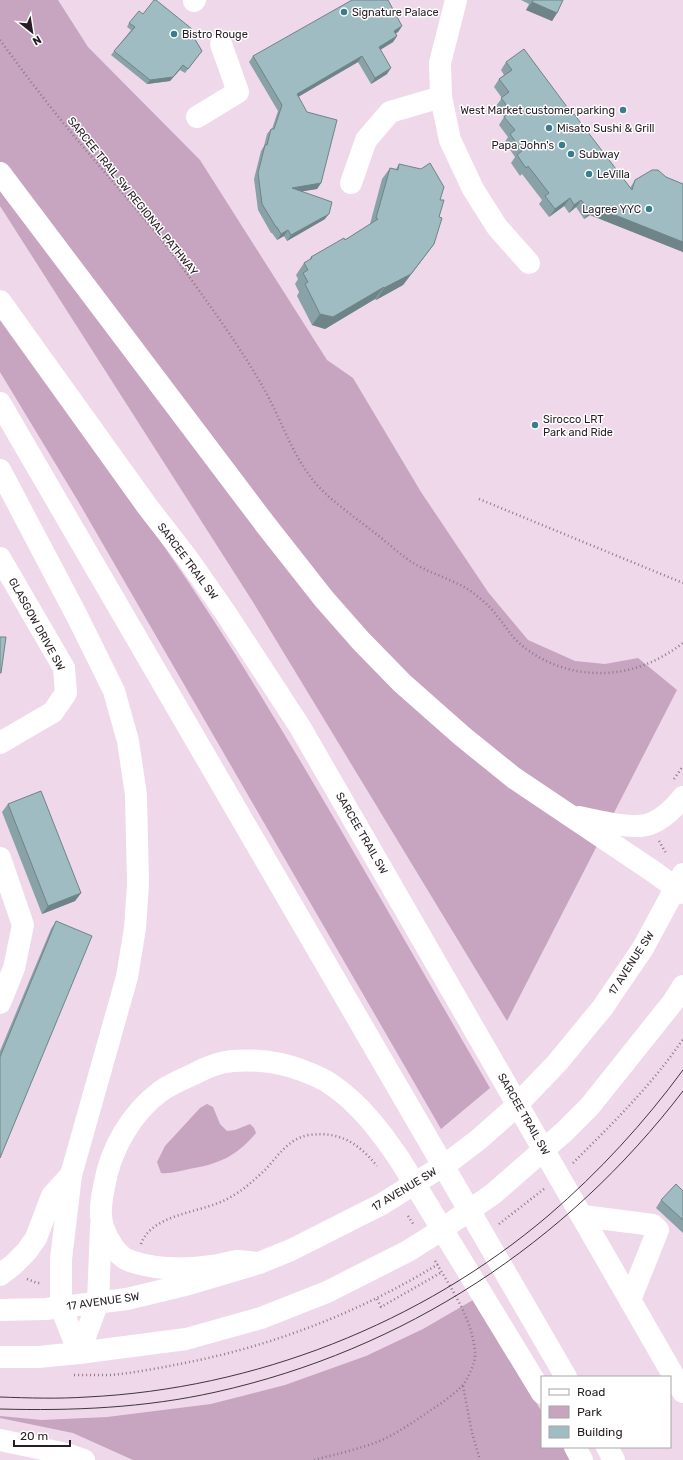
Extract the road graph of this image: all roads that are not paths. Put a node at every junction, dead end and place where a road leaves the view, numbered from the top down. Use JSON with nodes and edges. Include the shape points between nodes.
{"nodes":[{"id":1,"x":454,"y":2,"type":"edge"},
{"id":2,"x":221,"y":44,"type":"dead end"},
{"id":3,"x":441,"y":97,"type":"junction"},
{"id":4,"x":197,"y":117,"type":"dead end"},
{"id":5,"x":0,"y":173,"type":"edge"},
{"id":6,"x":351,"y":183,"type":"dead end"},
{"id":7,"x":529,"y":263,"type":"dead end"},
{"id":8,"x":0,"y":301,"type":"edge"},
{"id":9,"x":0,"y":403,"type":"edge"},
{"id":10,"x":0,"y":470,"type":"edge"},
{"id":11,"x":0,"y":558,"type":"edge"},
{"id":12,"x":0,"y":743,"type":"edge"},
{"id":13,"x":683,"y":797,"type":"edge"},
{"id":14,"x":571,"y":815,"type":"junction"},
{"id":15,"x":0,"y":858,"type":"edge"},
{"id":16,"x":681,"y":885,"type":"edge"},
{"id":17,"x":683,"y":986,"type":"edge"},
{"id":18,"x":0,"y":1003,"type":"edge"},
{"id":19,"x":71,"y":1175,"type":"junction"},
{"id":20,"x":582,"y":1216,"type":"junction"},
{"id":21,"x":101,"y":1224,"type":"junction"},
{"id":22,"x":259,"y":1263,"type":"junction"},
{"id":23,"x":0,"y":1275,"type":"edge"},
{"id":24,"x":630,"y":1300,"type":"junction"},
{"id":25,"x":98,"y":1302,"type":"junction"},
{"id":26,"x":62,"y":1307,"type":"junction"},
{"id":27,"x":0,"y":1310,"type":"edge"},
{"id":28,"x":78,"y":1354,"type":"junction"},
{"id":29,"x":0,"y":1357,"type":"edge"},
{"id":30,"x":565,"y":1376,"type":"edge"},
{"id":31,"x":541,"y":1391,"type":"edge"},
{"id":32,"x":683,"y":1392,"type":"edge"},
{"id":33,"x":0,"y":1440,"type":"edge"},
{"id":34,"x":575,"y":1448,"type":"edge"},
{"id":35,"x":607,"y":1448,"type":"edge"},
{"id":36,"x":84,"y":1460,"type":"edge"},
{"id":37,"x":582,"y":1460,"type":"edge"},
{"id":38,"x":614,"y":1460,"type":"edge"}],
"edges":[{"from":1,"to":3,"type":"main road","via":[[440,63]]},
{"from":2,"to":4,"type":"main road","via":[[238,92]]},
{"from":3,"to":6,"type":"main road","via":[[390,112],[366,140]]},
{"from":3,"to":7,"type":"main road","via":[[450,140],[473,189],[497,227]]},
{"from":5,"to":14,"type":"main road","via":[[324,599],[402,683],[462,736],[514,778]]},
{"from":8,"to":20,"type":"main road","name":"SARCEE TRAIL SW","via":[[264,669],[326,770]]},
{"from":9,"to":30,"type":"main road"},
{"from":10,"to":19,"type":"main road","via":[[114,690],[128,741],[136,795],[138,884],[135,928],[127,977]]},
{"from":11,"to":12,"type":"main road","name":"GLASGOW DRIVE SW","via":[[64,668],[66,693],[53,712]]},
{"from":13,"to":14,"type":"main road","via":[[672,810],[650,824],[632,826]]},
{"from":14,"to":16,"type":"main road"},
{"from":15,"to":18,"type":"main road","via":[[23,925],[14,968]]},
{"from":16,"to":22,"type":"main road","name":"17 AVENUE SW","via":[[603,1007],[557,1063],[512,1110],[449,1162],[382,1204],[291,1250]]},
{"from":17,"to":28,"type":"main road","via":[[590,1106],[564,1132],[493,1194],[408,1251],[327,1292],[261,1318],[186,1340]]},
{"from":19,"to":23,"type":"main road","via":[[52,1196],[36,1238],[27,1251]]},
{"from":19,"to":26,"type":"main road","via":[[61,1259]]},
{"from":20,"to":24,"type":"main road","name":"SARCEE TRAIL SW"},
{"from":20,"to":24,"type":"main road","via":[[654,1225],[658,1230]]},
{"from":21,"to":22,"type":"main road","via":[[113,1247],[130,1261],[169,1268],[213,1266],[237,1261]]},
{"from":21,"to":25,"type":"main road"},
{"from":21,"to":31,"type":"main road","via":[[106,1174],[120,1139],[144,1107],[161,1092],[202,1070],[230,1061],[263,1060],[313,1074],[332,1084],[350,1100],[386,1140]]},
{"from":22,"to":25,"type":"main road","name":"17 AVENUE SW","via":[[128,1299]]},
{"from":24,"to":32,"type":"main road","name":"SARCEE TRAIL SW"},
{"from":25,"to":26,"type":"main road","name":"17 AVENUE SW"},
{"from":25,"to":28,"type":"main road"},
{"from":26,"to":27,"type":"main road","name":"17 AVENUE SW"},
{"from":26,"to":28,"type":"main road"},
{"from":28,"to":29,"type":"main road"},
{"from":33,"to":36,"type":"main road"},
{"from":34,"to":37,"type":"main road"},
{"from":35,"to":38,"type":"main road"}]}
